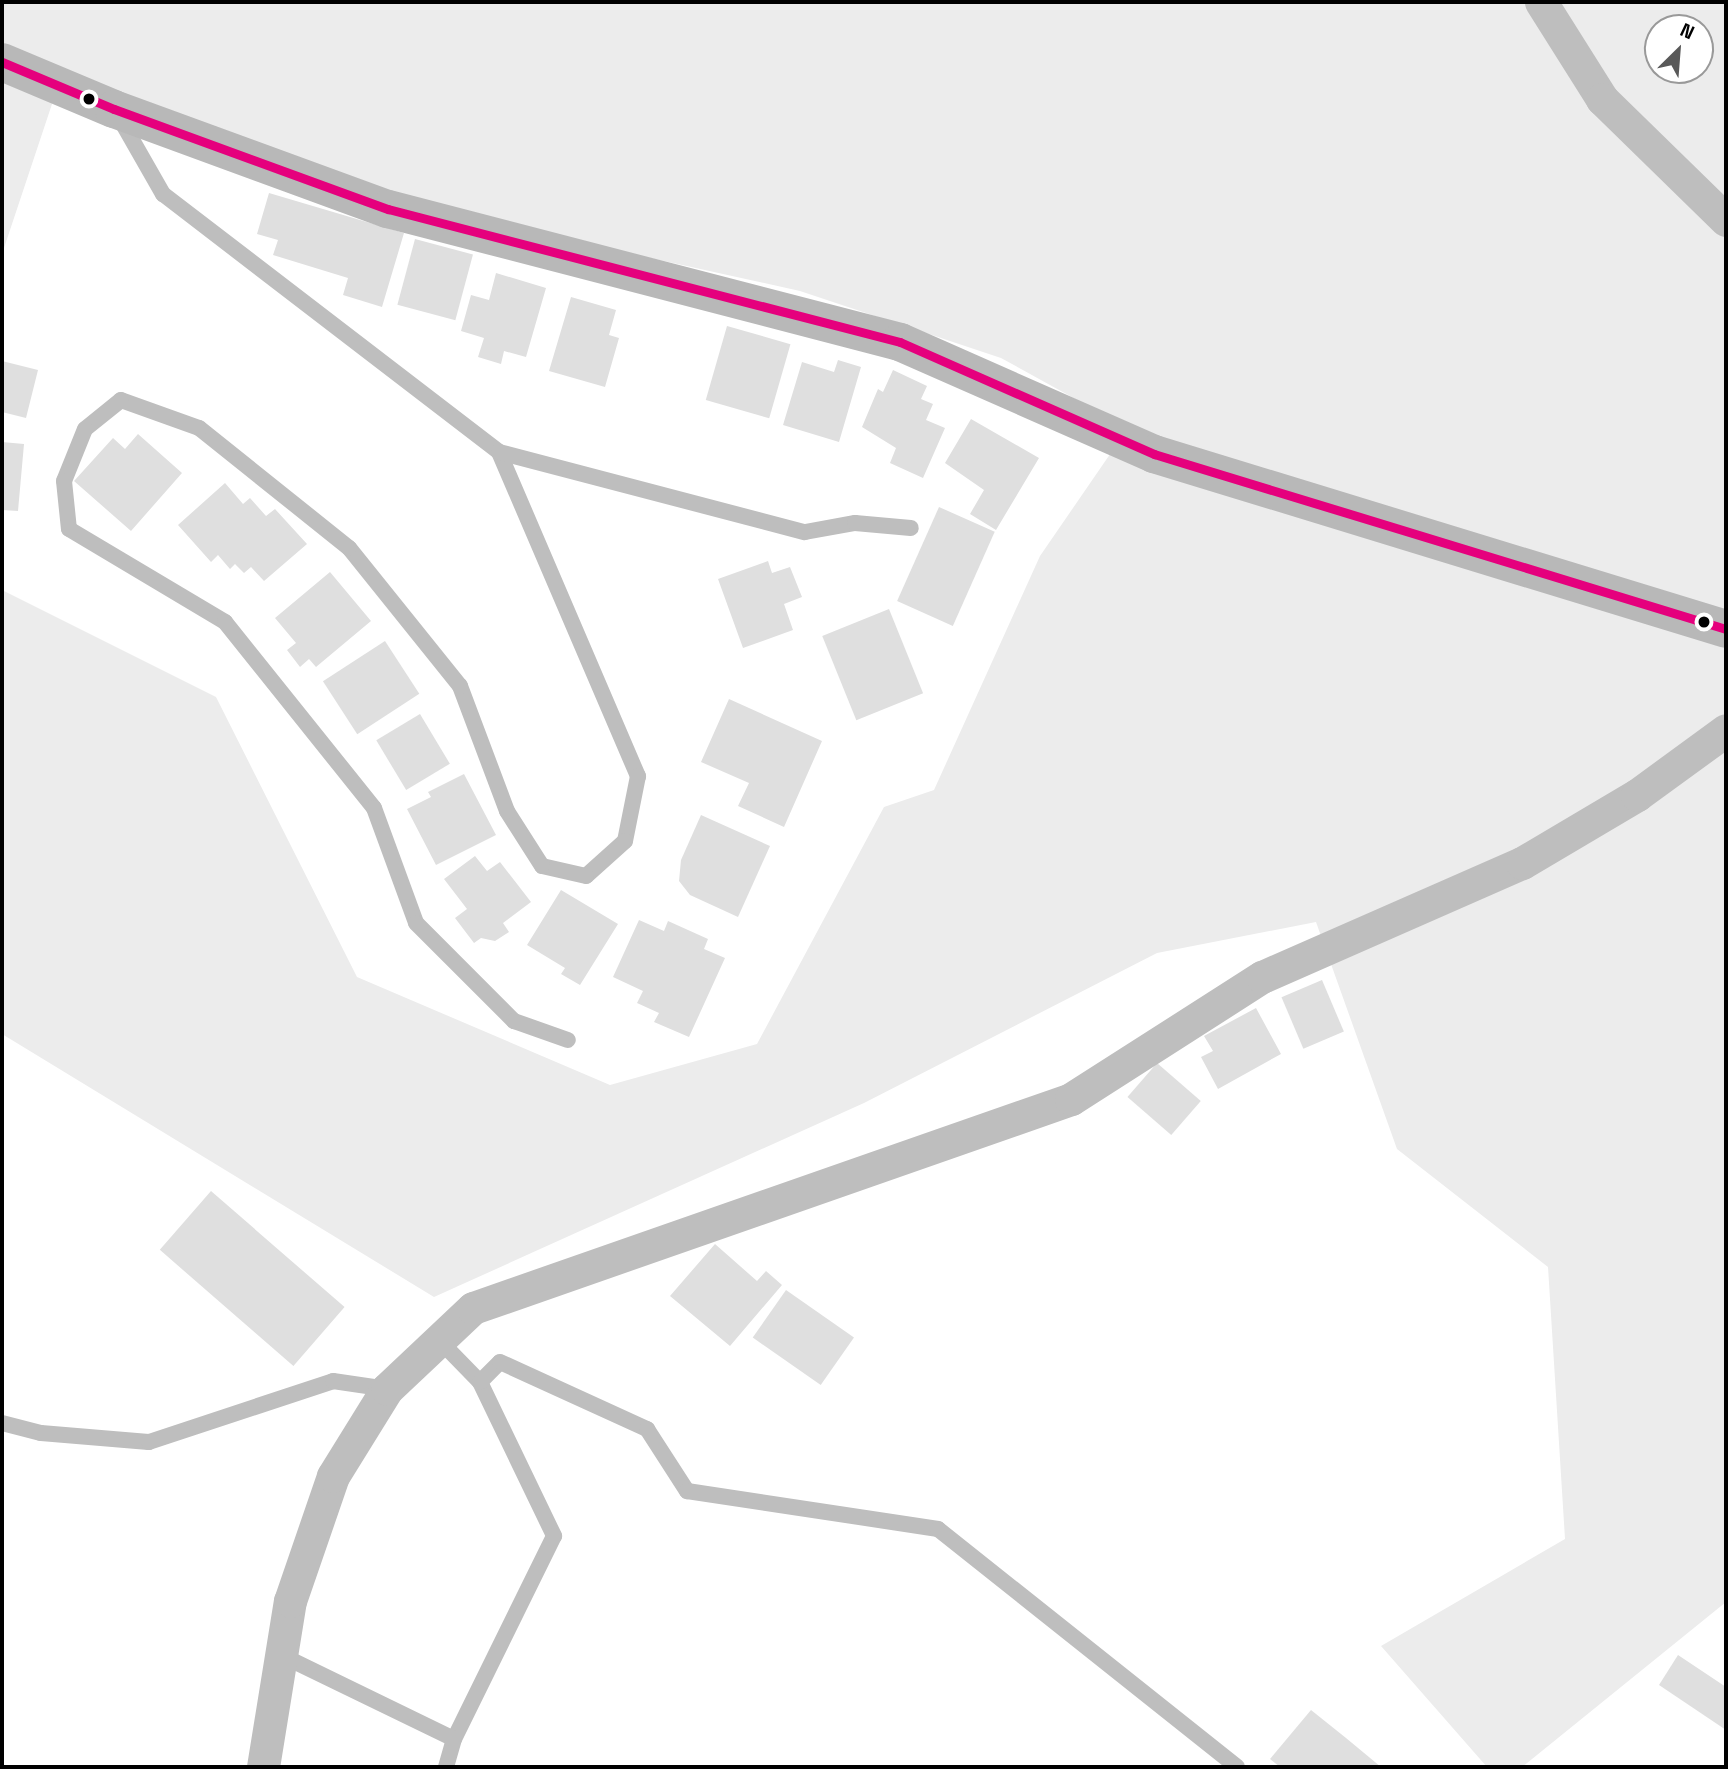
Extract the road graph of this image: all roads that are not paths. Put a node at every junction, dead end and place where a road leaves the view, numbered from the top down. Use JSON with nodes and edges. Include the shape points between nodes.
{"nodes":[{"id":1,"x":1541,"y":2,"type":"edge"},
{"id":2,"x":2,"y":62,"type":"edge"},
{"id":3,"x":114,"y":109,"type":"junction"},
{"id":4,"x":1726,"y":220,"type":"edge"},
{"id":5,"x":499,"y":452,"type":"junction"},
{"id":6,"x":911,"y":528,"type":"dead end"},
{"id":7,"x":1726,"y":629,"type":"edge"},
{"id":8,"x":1726,"y":730,"type":"edge"},
{"id":9,"x":568,"y":1040,"type":"dead end"},
{"id":10,"x":439,"y":1340,"type":"junction"},
{"id":11,"x":480,"y":1382,"type":"junction"},
{"id":12,"x":387,"y":1389,"type":"junction"},
{"id":13,"x":2,"y":1423,"type":"edge"},
{"id":14,"x":281,"y":1656,"type":"junction"},
{"id":15,"x":454,"y":1739,"type":"junction"},
{"id":16,"x":263,"y":1767,"type":"edge"},
{"id":17,"x":446,"y":1767,"type":"edge"},
{"id":18,"x":1237,"y":1767,"type":"edge"}],
"edges":[{"from":1,"to":4,"type":"street","via":[[1602,99]]},
{"from":2,"to":3,"type":"street"},
{"from":3,"to":5,"type":"lane","via":[[163,194]]},
{"from":3,"to":7,"type":"street","via":[[388,209],[900,342],[1154,453]]},
{"from":5,"to":6,"type":"lane","via":[[805,532],[855,523]]},
{"from":5,"to":9,"type":"lane","via":[[638,776],[625,841],[586,876],[542,866],[508,811],[460,686],[349,548],[199,428],[121,400],[85,429],[64,481],[69,529],[225,622],[374,808],[416,923],[514,1021]]},
{"from":8,"to":10,"type":"street","via":[[1637,795],[1522,863],[1262,977],[1070,1099],[473,1308]]},
{"from":10,"to":11,"type":"lane"},
{"from":10,"to":12,"type":"street"},
{"from":11,"to":15,"type":"lane","via":[[554,1536]]},
{"from":11,"to":18,"type":"lane","via":[[500,1362],[647,1429],[687,1491],[938,1529]]},
{"from":12,"to":13,"type":"lane","via":[[333,1381],[149,1442],[41,1433]]},
{"from":12,"to":14,"type":"street","via":[[333,1476],[290,1601]]},
{"from":14,"to":15,"type":"lane"},
{"from":14,"to":16,"type":"street"},
{"from":15,"to":17,"type":"lane"}]}
